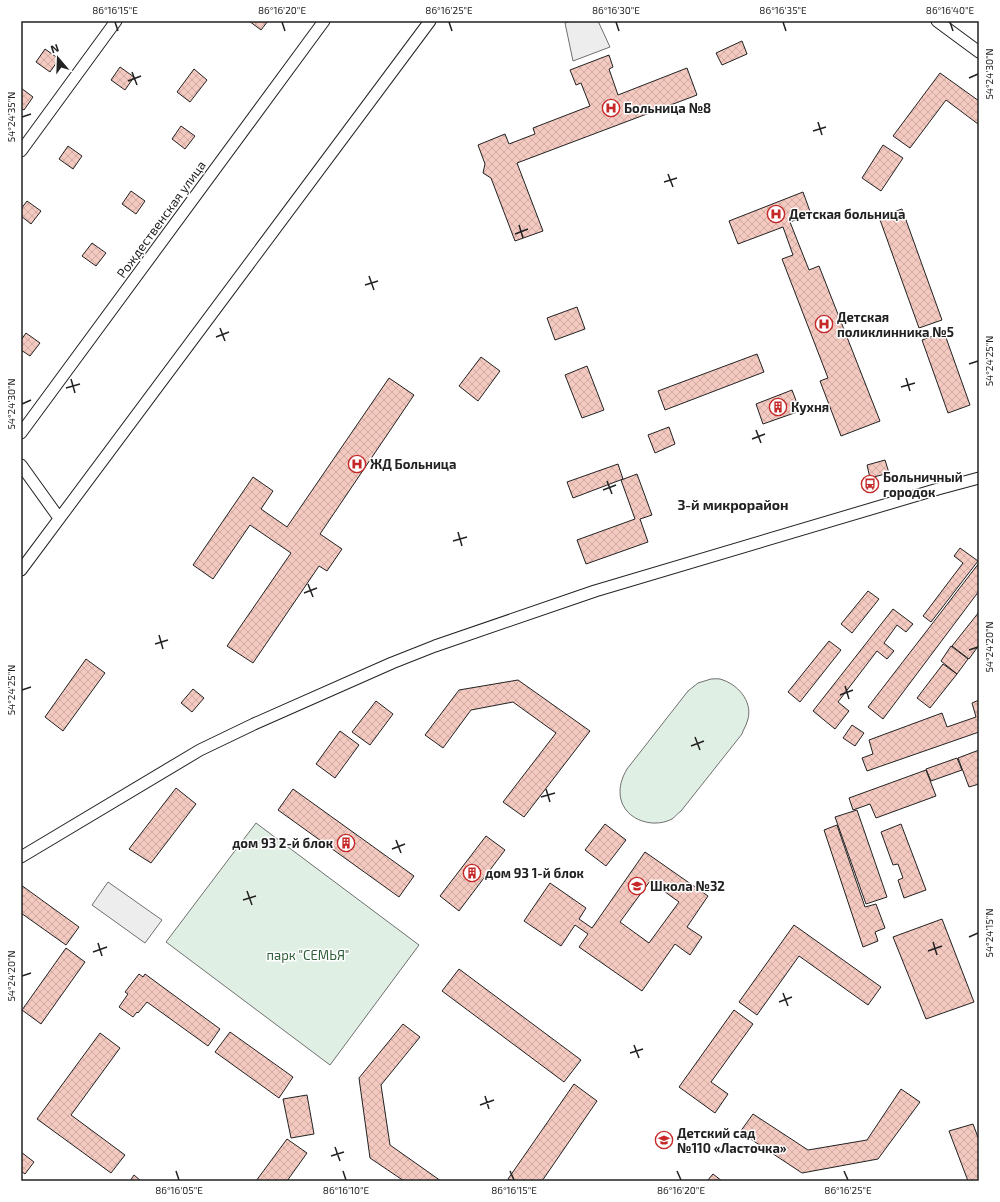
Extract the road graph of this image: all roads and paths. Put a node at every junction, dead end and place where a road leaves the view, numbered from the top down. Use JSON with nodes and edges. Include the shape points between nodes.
{"nodes":[{"id":1,"x":116,"y":21,"type":"edge"},
{"id":2,"x":324,"y":21,"type":"edge"},
{"id":3,"x":430,"y":21,"type":"edge"},
{"id":4,"x":937,"y":21,"type":"edge"},
{"id":5,"x":979,"y":52,"type":"edge"},
{"id":6,"x":21,"y":150,"type":"edge"},
{"id":7,"x":21,"y":433,"type":"edge"},
{"id":8,"x":21,"y":465,"type":"edge"},
{"id":9,"x":979,"y":478,"type":"edge"},
{"id":10,"x":59,"y":518,"type":"junction"},
{"id":11,"x":21,"y":570,"type":"edge"},
{"id":12,"x":21,"y":857,"type":"edge"}],
"edges":[{"from":1,"to":6,"type":"street"},
{"from":2,"to":7,"type":"street","name":"Рождественская улица"},
{"from":3,"to":10,"type":"street"},
{"from":4,"to":5,"type":"street"},
{"from":8,"to":10,"type":"street"},
{"from":9,"to":12,"type":"street","via":[[594,591],[392,663],[200,750]]},
{"from":10,"to":11,"type":"street"}]}
